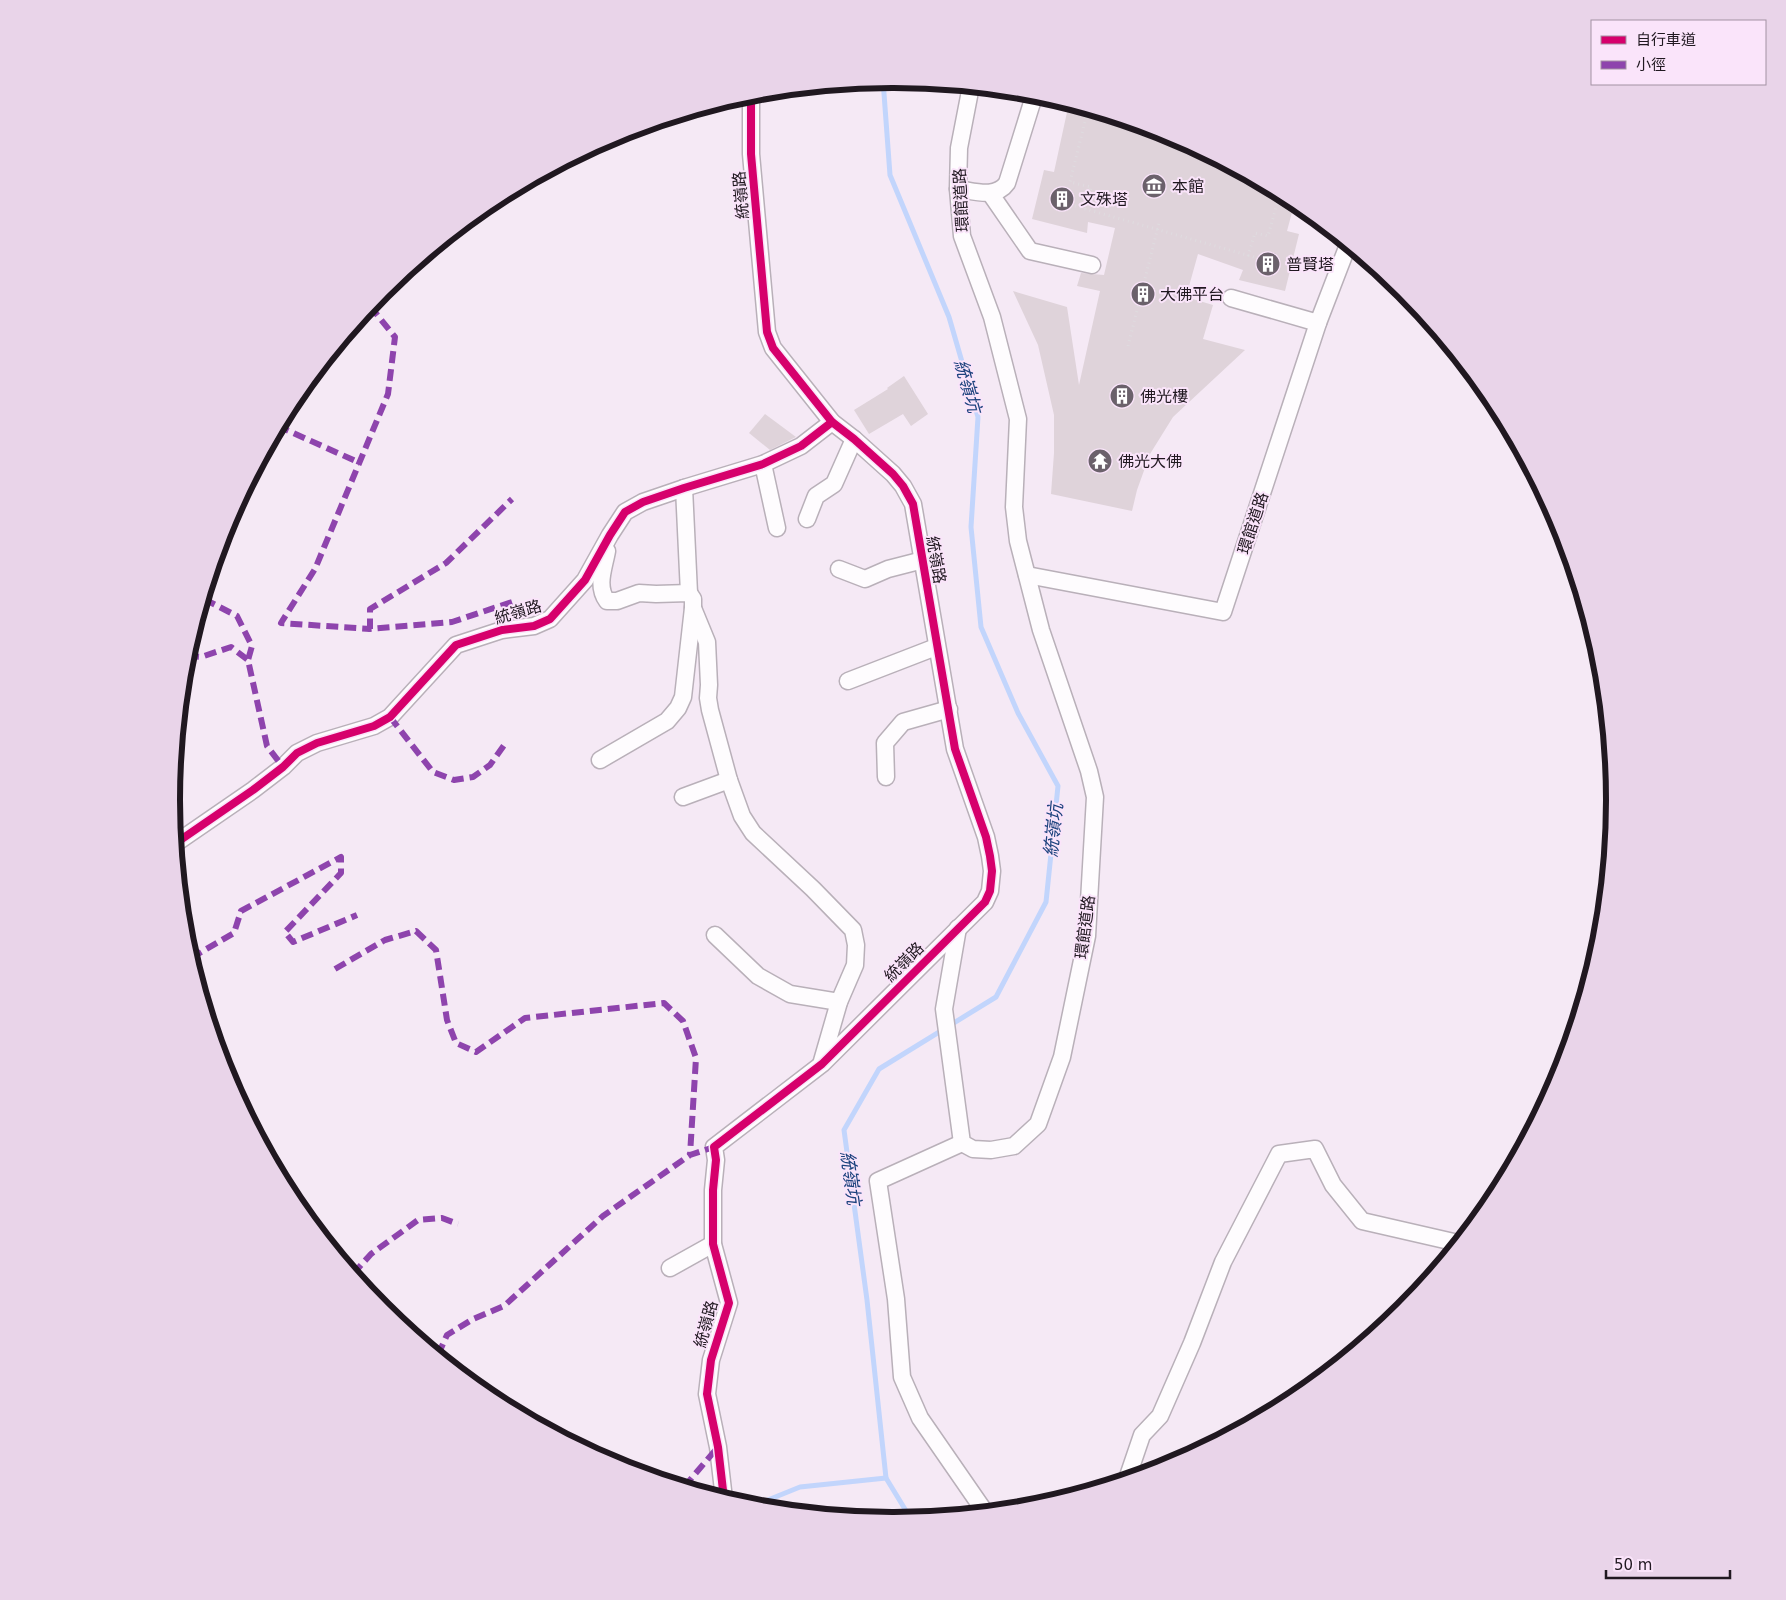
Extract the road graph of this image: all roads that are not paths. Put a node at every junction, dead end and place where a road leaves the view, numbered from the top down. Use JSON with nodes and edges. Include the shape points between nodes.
{"nodes":[{"id":1,"x":970,"y":92,"type":"edge"},
{"id":2,"x":1032,"y":101,"type":"edge"},
{"id":3,"x":751,"y":102,"type":"edge"},
{"id":4,"x":958,"y":189,"type":"junction"},
{"id":5,"x":990,"y":193,"type":"junction"},
{"id":6,"x":1346,"y":250,"type":"edge"},
{"id":7,"x":1092,"y":265,"type":"dead end"},
{"id":8,"x":1231,"y":298,"type":"dead end"},
{"id":9,"x":1318,"y":323,"type":"junction"},
{"id":10,"x":832,"y":422,"type":"junction"},
{"id":11,"x":854,"y":438,"type":"junction"},
{"id":12,"x":763,"y":464,"type":"junction"},
{"id":13,"x":684,"y":488,"type":"junction"},
{"id":14,"x":807,"y":518,"type":"dead end"},
{"id":15,"x":777,"y":528,"type":"dead end"},
{"id":16,"x":610,"y":535,"type":"junction"},
{"id":17,"x":923,"y":560,"type":"junction"},
{"id":18,"x":839,"y":569,"type":"dead end"},
{"id":19,"x":1026,"y":575,"type":"junction"},
{"id":20,"x":691,"y":601,"type":"junction"},
{"id":21,"x":936,"y":647,"type":"junction"},
{"id":22,"x":848,"y":681,"type":"dead end"},
{"id":23,"x":948,"y":710,"type":"junction"},
{"id":24,"x":600,"y":760,"type":"dead end"},
{"id":25,"x":886,"y":777,"type":"dead end"},
{"id":26,"x":729,"y":780,"type":"junction"},
{"id":27,"x":683,"y":797,"type":"dead end"},
{"id":28,"x":182,"y":839,"type":"edge"},
{"id":29,"x":958,"y":928,"type":"junction"},
{"id":30,"x":715,"y":935,"type":"dead end"},
{"id":31,"x":838,"y":1002,"type":"junction"},
{"id":32,"x":822,"y":1064,"type":"junction"},
{"id":33,"x":962,"y":1144,"type":"junction"},
{"id":34,"x":1452,"y":1242,"type":"edge"},
{"id":35,"x":713,"y":1244,"type":"junction"},
{"id":36,"x":670,"y":1268,"type":"dead end"},
{"id":37,"x":1129,"y":1472,"type":"edge"},
{"id":38,"x":723,"y":1491,"type":"edge"},
{"id":39,"x":981,"y":1507,"type":"edge"}],
"edges":[{"from":1,"to":4,"type":"street","name":"環館道路","via":[[959,148]]},
{"from":2,"to":5,"type":"street","via":[[1007,183]]},
{"from":3,"to":10,"type":"street","name":"統嶺路","via":[[751,154],[767,332],[773,348]]},
{"from":4,"to":5,"type":"street"},
{"from":4,"to":19,"type":"street","name":"環館道路","via":[[962,236],[992,317],[1018,419],[1014,507]]},
{"from":5,"to":7,"type":"street","via":[[1030,251]]},
{"from":6,"to":9,"type":"street","name":"環館道路"},
{"from":8,"to":9,"type":"street"},
{"from":9,"to":19,"type":"street","name":"環館道路","via":[[1223,612]]},
{"from":10,"to":11,"type":"street","name":"統嶺路"},
{"from":10,"to":12,"type":"street","name":"統嶺路","via":[[801,446]]},
{"from":11,"to":14,"type":"street","via":[[834,484],[816,496]]},
{"from":11,"to":17,"type":"street","name":"統嶺路","via":[[903,486],[913,504]]},
{"from":12,"to":13,"type":"street","name":"統嶺路"},
{"from":12,"to":15,"type":"street"},
{"from":13,"to":16,"type":"street","name":"統嶺路","via":[[625,512]]},
{"from":13,"to":20,"type":"street"},
{"from":16,"to":20,"type":"street","via":[[601,581],[607,601],[639,593]]},
{"from":16,"to":28,"type":"street","name":"統嶺路","via":[[585,580],[550,619],[534,626],[502,630],[456,646],[390,717],[374,726],[317,743],[297,753],[253,790]]},
{"from":17,"to":18,"type":"street","via":[[865,579]]},
{"from":17,"to":21,"type":"street","name":"統嶺路"},
{"from":19,"to":33,"type":"street","name":"環館道路","via":[[1096,797],[1087,936],[1062,1057],[1038,1124],[1014,1146],[991,1150],[973,1149]]},
{"from":20,"to":24,"type":"street","via":[[683,697],[678,708],[666,720]]},
{"from":20,"to":26,"type":"street","via":[[707,642],[708,698]]},
{"from":21,"to":22,"type":"street"},
{"from":21,"to":23,"type":"street","name":"統嶺路"},
{"from":23,"to":25,"type":"street","via":[[904,722],[884,743]]},
{"from":23,"to":29,"type":"street","name":"統嶺路","via":[[955,749],[986,837],[992,871],[985,902]]},
{"from":26,"to":27,"type":"street"},
{"from":26,"to":31,"type":"street","via":[[742,816],[753,832],[854,930],[855,965]]},
{"from":29,"to":32,"type":"street","name":"統嶺路"},
{"from":29,"to":33,"type":"street","via":[[944,1009]]},
{"from":30,"to":31,"type":"street","via":[[758,976],[790,994]]},
{"from":31,"to":32,"type":"street"},
{"from":32,"to":35,"type":"street","name":"統嶺路","via":[[714,1147]]},
{"from":33,"to":39,"type":"street","via":[[878,1181],[896,1299],[902,1377],[920,1418]]},
{"from":34,"to":37,"type":"street","via":[[1362,1221],[1334,1184],[1316,1149],[1280,1154],[1222,1262],[1160,1416],[1142,1435]]},
{"from":35,"to":36,"type":"street"},
{"from":35,"to":38,"type":"street","name":"統嶺路","via":[[730,1304],[711,1360],[707,1394]]}]}
